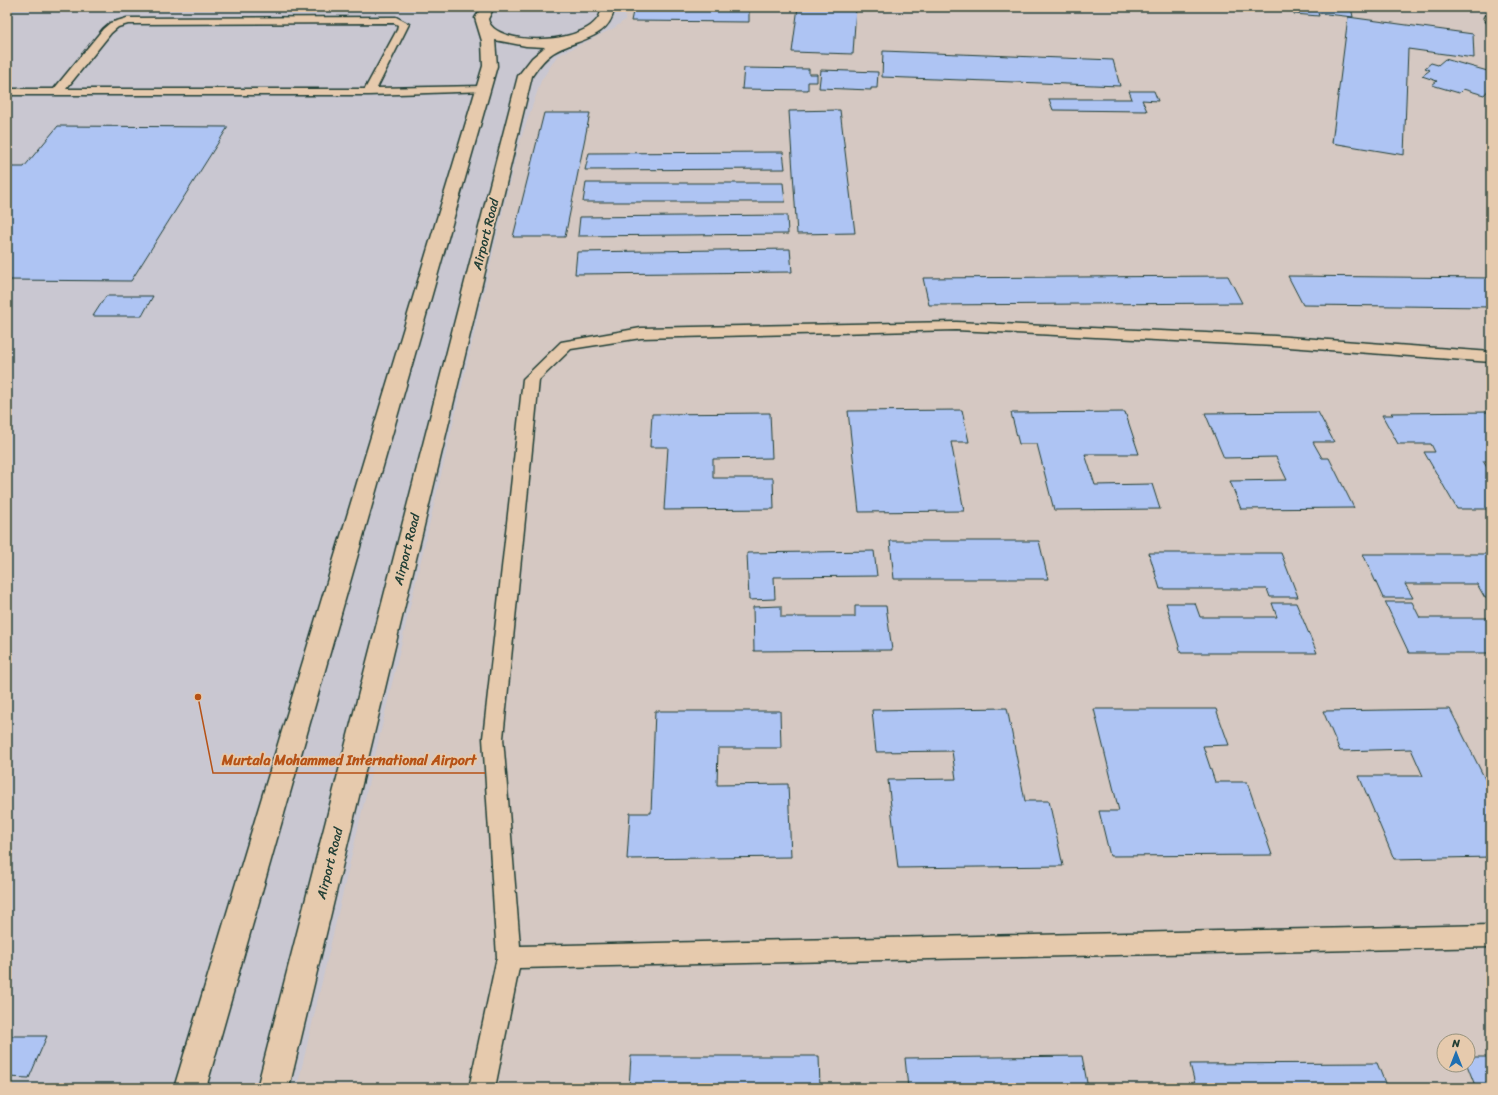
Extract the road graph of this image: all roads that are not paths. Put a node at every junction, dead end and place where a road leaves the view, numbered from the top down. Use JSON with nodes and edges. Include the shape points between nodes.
{"nodes":[{"id":1,"x":605,"y":7,"type":"edge"},
{"id":2,"x":485,"y":17,"type":"edge"},
{"id":3,"x":578,"y":37,"type":"junction"},
{"id":4,"x":483,"y":89,"type":"junction"},
{"id":5,"x":7,"y":92,"type":"edge"},
{"id":6,"x":57,"y":92,"type":"junction"},
{"id":7,"x":369,"y":92,"type":"junction"},
{"id":8,"x":1491,"y":357,"type":"edge"},
{"id":9,"x":1491,"y":936,"type":"edge"},
{"id":10,"x":509,"y":957,"type":"junction"},
{"id":11,"x":190,"y":1088,"type":"edge"},
{"id":12,"x":273,"y":1088,"type":"edge"},
{"id":13,"x":482,"y":1088,"type":"edge"}],
"edges":[{"from":1,"to":3,"type":"main road","via":[[608,10],[606,20],[596,29]]},
{"from":2,"to":3,"type":"main road","via":[[493,34],[510,40],[532,43],[556,42]]},
{"from":2,"to":4,"type":"main road","via":[[490,66]]},
{"from":3,"to":12,"type":"main road","name":"Airport Road","via":[[554,46],[537,58],[525,76]]},
{"from":4,"to":7,"type":"lane"},
{"from":4,"to":11,"type":"main road"},
{"from":5,"to":6,"type":"lane"},
{"from":6,"to":7,"type":"lane"},
{"from":6,"to":7,"type":"lane","via":[[107,31],[114,25],[127,22],[396,20],[404,24],[402,30]]},
{"from":8,"to":10,"type":"lane","via":[[1275,341],[956,326],[641,333],[566,345],[531,379],[493,738]]},
{"from":9,"to":10,"type":"lane"},
{"from":10,"to":13,"type":"lane"}]}
